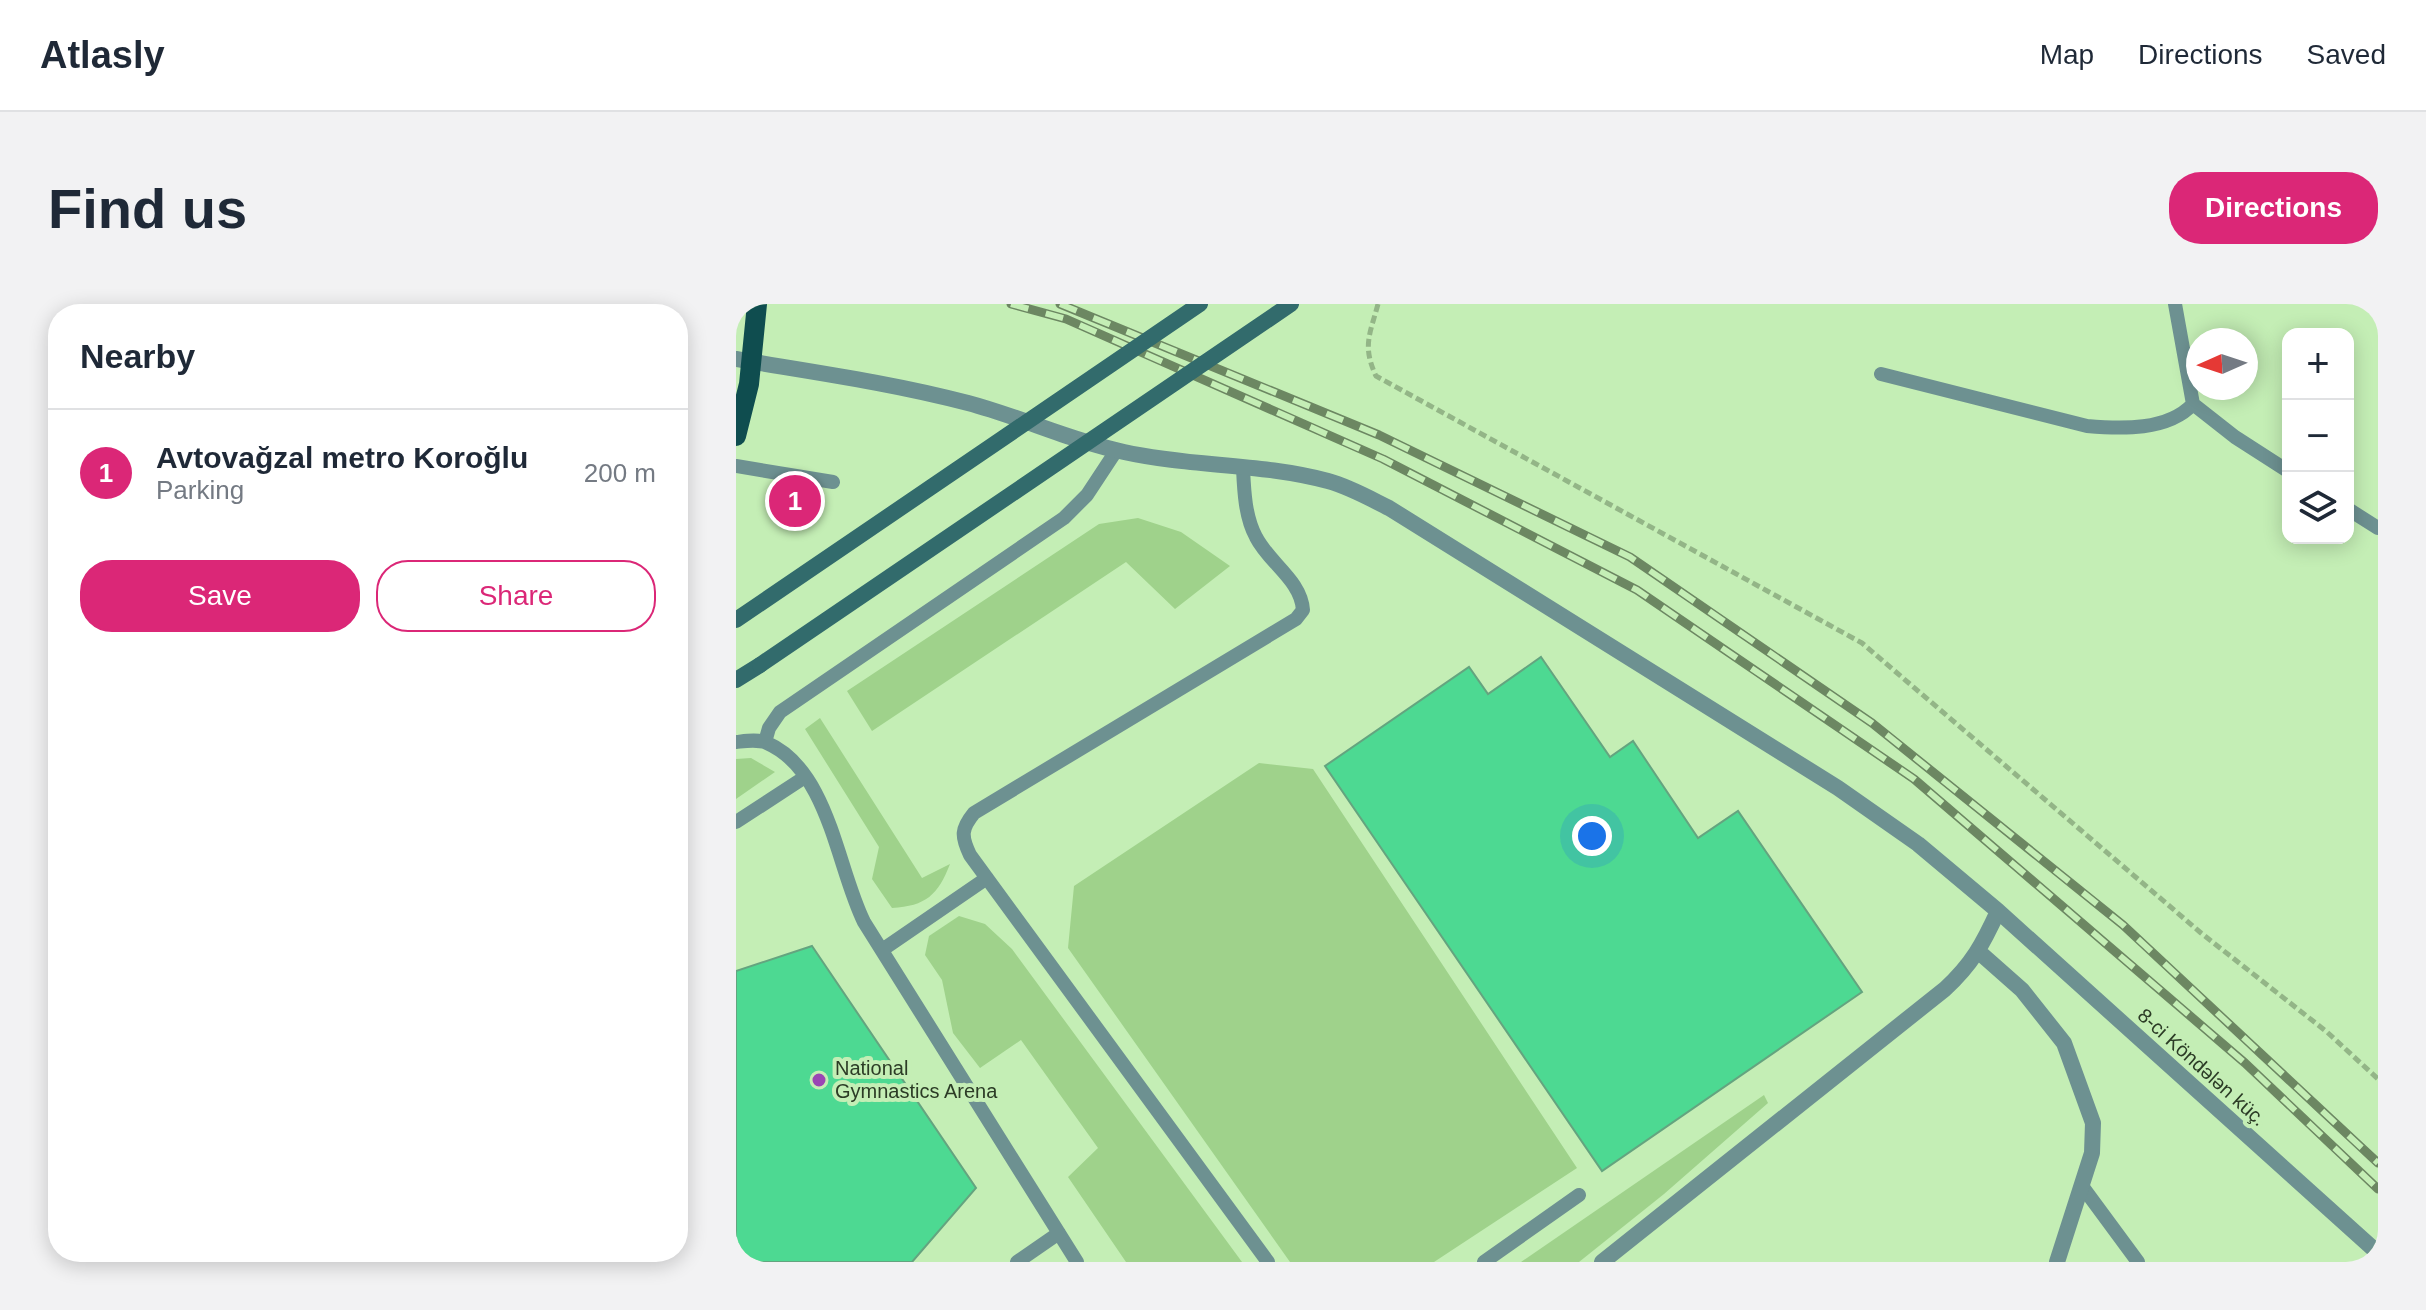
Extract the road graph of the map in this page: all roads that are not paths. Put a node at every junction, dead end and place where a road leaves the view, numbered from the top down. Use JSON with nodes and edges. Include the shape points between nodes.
{"nodes":[{"id":1,"x":757,"y":304,"type":"edge"},
{"id":2,"x":1200,"y":304,"type":"edge"},
{"id":3,"x":1291,"y":304,"type":"edge"},
{"id":4,"x":2175,"y":304,"type":"edge"},
{"id":5,"x":736,"y":359,"type":"edge"},
{"id":6,"x":1881,"y":374,"type":"dead end"},
{"id":7,"x":2193,"y":404,"type":"junction"},
{"id":8,"x":736,"y":436,"type":"edge"},
{"id":9,"x":1116,"y":451,"type":"junction"},
{"id":10,"x":736,"y":466,"type":"edge"},
{"id":11,"x":2282,"y":467,"type":"edge"},
{"id":12,"x":1243,"y":468,"type":"junction"},
{"id":13,"x":833,"y":482,"type":"dead end"},
{"id":14,"x":2354,"y":513,"type":"edge"},
{"id":15,"x":2378,"y":528,"type":"edge"},
{"id":16,"x":736,"y":620,"type":"edge"},
{"id":17,"x":736,"y":680,"type":"edge"},
{"id":18,"x":736,"y":742,"type":"edge"},
{"id":19,"x":765,"y":742,"type":"junction"},
{"id":20,"x":805,"y":777,"type":"junction"},
{"id":21,"x":736,"y":822,"type":"edge"},
{"id":22,"x":987,"y":878,"type":"junction"},
{"id":23,"x":1998,"y":911,"type":"junction"},
{"id":24,"x":882,"y":950,"type":"junction"},
{"id":25,"x":1979,"y":952,"type":"junction"},
{"id":26,"x":2082,"y":1186,"type":"junction"},
{"id":27,"x":1579,"y":1195,"type":"dead end"},
{"id":28,"x":1059,"y":1233,"type":"junction"},
{"id":29,"x":2378,"y":1253,"type":"edge"},
{"id":30,"x":1017,"y":1262,"type":"edge"},
{"id":31,"x":1077,"y":1262,"type":"edge"},
{"id":32,"x":1268,"y":1262,"type":"edge"},
{"id":33,"x":1484,"y":1262,"type":"edge"},
{"id":34,"x":1602,"y":1262,"type":"edge"},
{"id":35,"x":2057,"y":1262,"type":"edge"},
{"id":36,"x":2138,"y":1262,"type":"edge"}],
"edges":[{"from":1,"to":8,"type":"main road","bridge":true,"via":[[749,384]]},
{"from":2,"to":16,"type":"main road","bridge":true},
{"from":3,"to":17,"type":"main road","bridge":true},
{"from":4,"to":7,"type":"lane"},
{"from":5,"to":9,"type":"street","name":"8-ci Köndələn küç.","via":[[966,402]]},
{"from":6,"to":7,"type":"lane","via":[[2087,426],[2119,429],[2157,423],[2184,414]]},
{"from":7,"to":11,"type":"lane"},
{"from":9,"to":12,"type":"street","name":"8-ci Köndələn küç."},
{"from":9,"to":19,"type":"lane","via":[[1087,495],[1064,518],[780,712]]},
{"from":10,"to":13,"type":"lane"},
{"from":12,"to":22,"type":"lane","via":[[1255,536],[1302,596],[1303,610],[974,813],[962,838]]},
{"from":12,"to":23,"type":"street","name":"8-ci Köndələn küç.","via":[[1327,481],[1389,508],[1838,788],[1918,844]]},
{"from":14,"to":15,"type":"lane"},
{"from":18,"to":19,"type":"lane"},
{"from":19,"to":20,"type":"lane","via":[[784,753]]},
{"from":20,"to":21,"type":"lane"},
{"from":20,"to":24,"type":"lane","via":[[830,827],[855,903]]},
{"from":22,"to":24,"type":"lane"},
{"from":22,"to":32,"type":"lane"},
{"from":23,"to":25,"type":"street"},
{"from":23,"to":29,"type":"street","name":"8-ci Köndələn küç."},
{"from":24,"to":28,"type":"lane"},
{"from":25,"to":26,"type":"street","via":[[2022,990],[2064,1043],[2093,1123],[2092,1153]]},
{"from":25,"to":34,"type":"street","via":[[1900,1027]]},
{"from":26,"to":35,"type":"street"},
{"from":26,"to":36,"type":"lane"},
{"from":27,"to":33,"type":"lane"},
{"from":28,"to":30,"type":"lane"},
{"from":28,"to":31,"type":"lane"}]}
